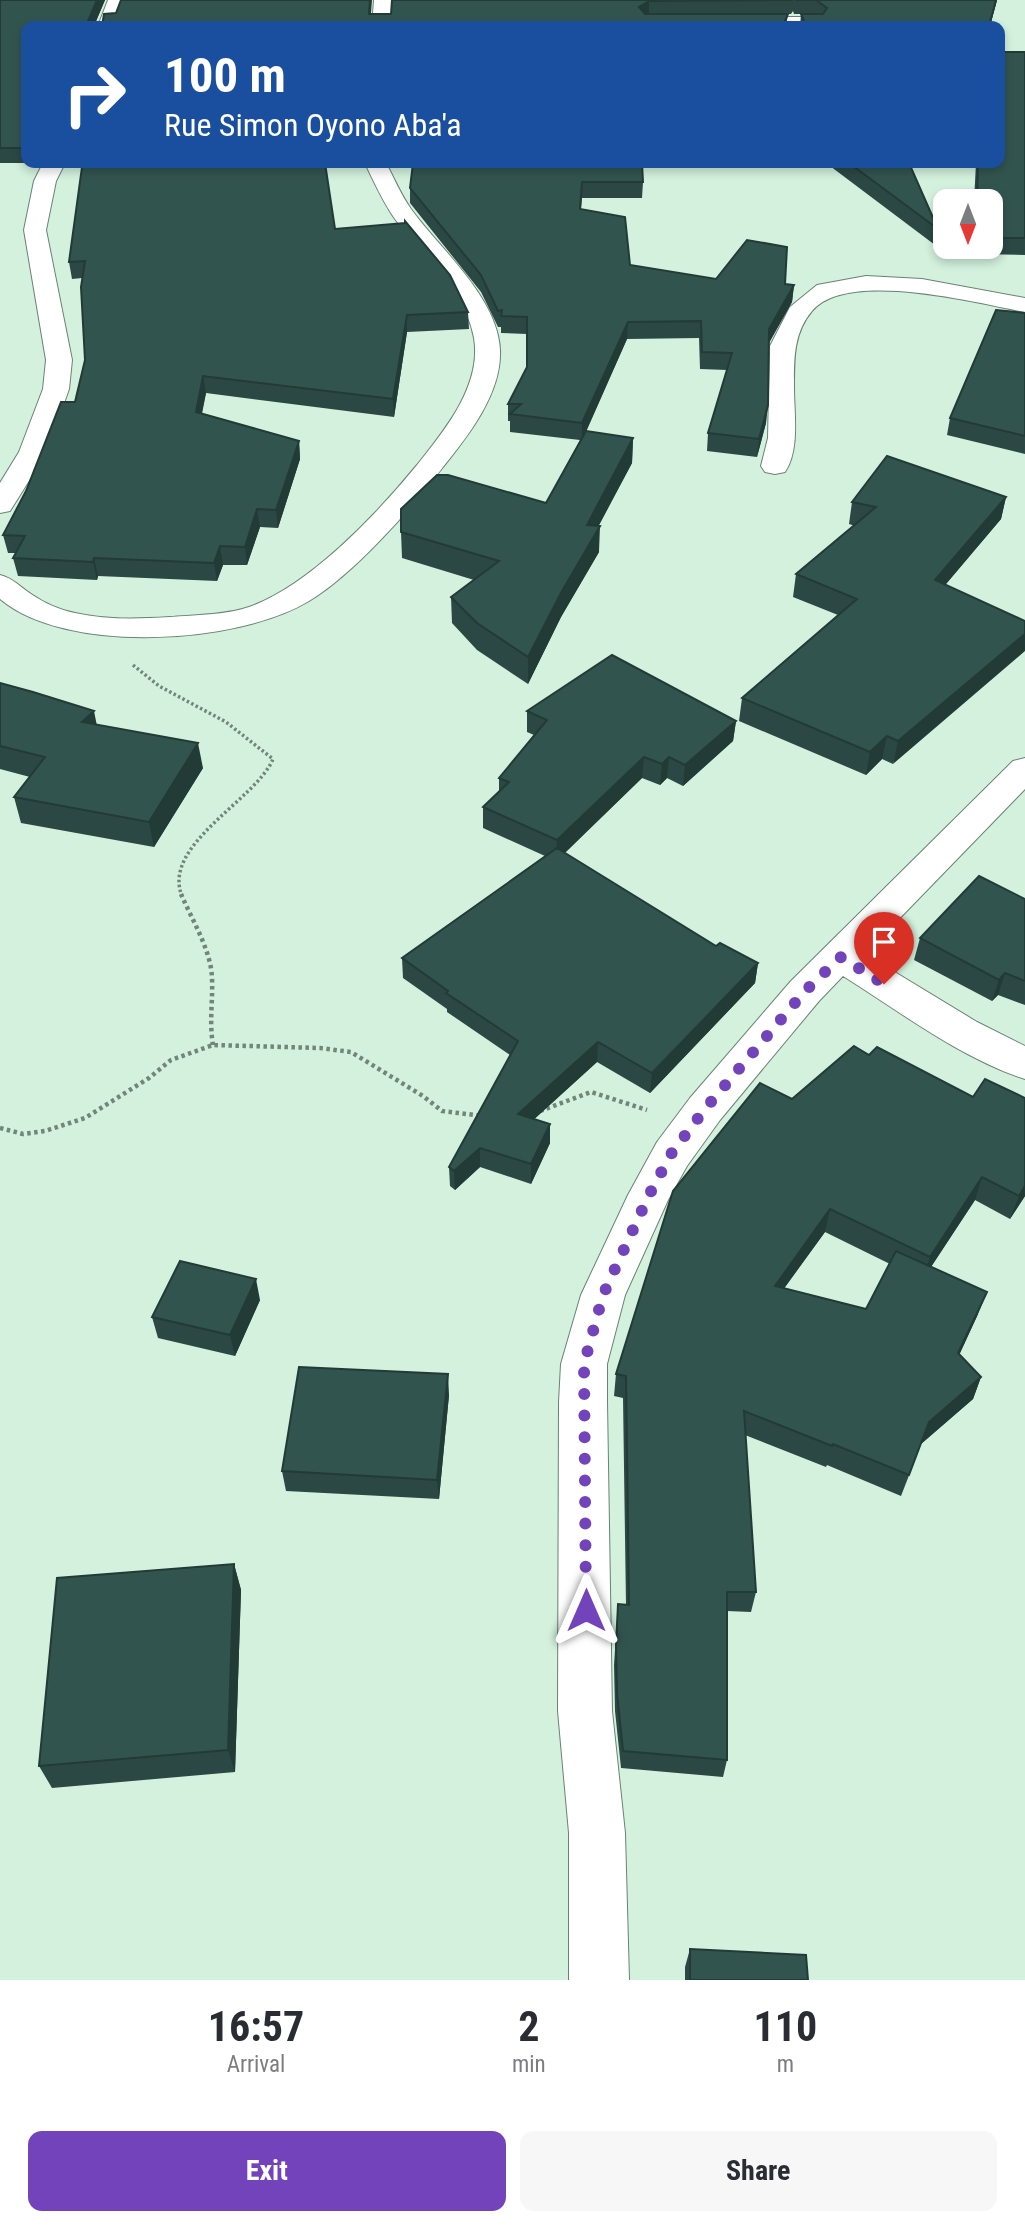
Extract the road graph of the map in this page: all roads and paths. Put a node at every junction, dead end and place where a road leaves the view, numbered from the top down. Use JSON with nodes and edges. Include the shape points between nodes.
{"nodes":[{"id":1,"x":117,"y":0,"type":"edge"},
{"id":2,"x":383,"y":0,"type":"edge"},
{"id":3,"x":109,"y":21,"type":"edge"},
{"id":4,"x":381,"y":21,"type":"edge"},
{"id":5,"x":52,"y":168,"type":"edge"},
{"id":6,"x":379,"y":168,"type":"edge"},
{"id":7,"x":1025,"y":305,"type":"edge"},
{"id":8,"x":775,"y":466,"type":"dead end"},
{"id":9,"x":0,"y":505,"type":"edge"},
{"id":10,"x":0,"y":584,"type":"edge"},
{"id":11,"x":100,"y":627,"type":"junction"},
{"id":12,"x":1025,"y":769,"type":"edge"},
{"id":13,"x":841,"y":957,"type":"junction"},
{"id":14,"x":213,"y":1045,"type":"junction"},
{"id":15,"x":1025,"y":1064,"type":"edge"},
{"id":16,"x":533,"y":1112,"type":"edge"},
{"id":17,"x":486,"y":1116,"type":"edge"},
{"id":18,"x":0,"y":1128,"type":"edge"},
{"id":19,"x":689,"y":1131,"type":"junction"},
{"id":20,"x":599,"y":1980,"type":"edge"}],
"edges":[{"from":1,"to":3,"type":"street"},
{"from":2,"to":4,"type":"street"},
{"from":5,"to":9,"type":"street","via":[[35,230],[60,360],[56,389],[33,452]]},
{"from":6,"to":11,"type":"street","via":[[401,212],[464,288],[482,325],[488,351],[468,415],[443,453],[398,503],[308,589],[264,611],[222,621],[152,629]]},
{"from":7,"to":8,"type":"street","via":[[922,286],[866,283],[825,290],[802,307],[782,346],[781,438]]},
{"from":10,"to":11,"type":"street","via":[[13,598],[55,617]]},
{"from":11,"to":14,"type":"path","via":[[121,655],[159,686],[207,710],[273,760],[268,771],[188,852],[180,867],[177,884],[212,977],[209,1020]]},
{"from":12,"to":13,"type":"street"},
{"from":13,"to":15,"type":"street","via":[[963,1032]]},
{"from":13,"to":19,"type":"street","via":[[805,991]]},
{"from":14,"to":17,"type":"path","via":[[351,1052],[442,1111]]},
{"from":14,"to":18,"type":"path","via":[[171,1060],[85,1118],[23,1134]]},
{"from":16,"to":19,"type":"path","via":[[591,1092],[635,1104]]},
{"from":19,"to":20,"type":"street","via":[[671,1154],[622,1251],[603,1295],[584,1364],[585,1711],[597,1833]]}]}
